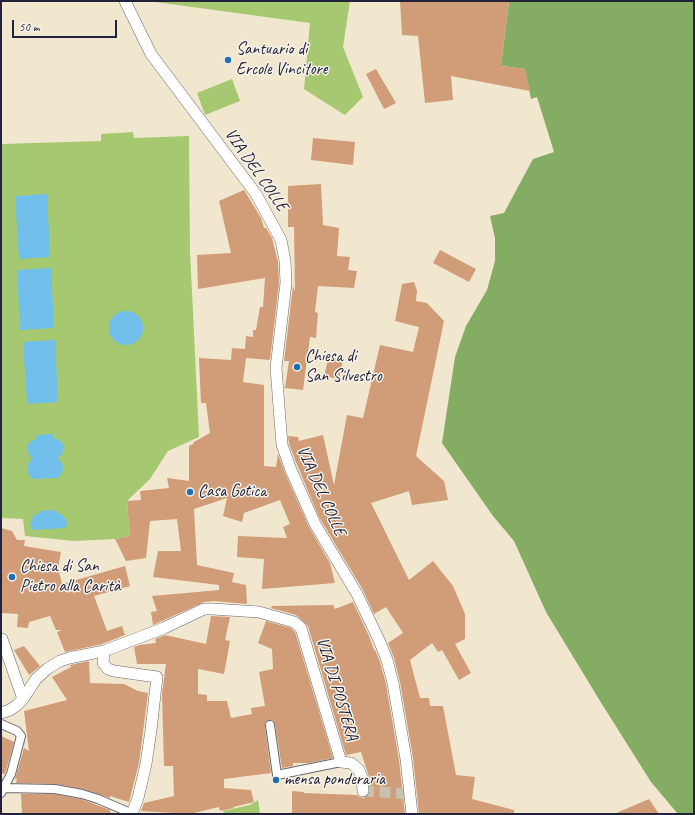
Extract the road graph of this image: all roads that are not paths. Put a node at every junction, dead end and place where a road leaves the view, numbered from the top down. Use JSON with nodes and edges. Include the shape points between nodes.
{"nodes":[{"id":1,"x":125,"y":1,"type":"edge"},
{"id":2,"x":2,"y":639,"type":"edge"},
{"id":3,"x":104,"y":651,"type":"junction"},
{"id":4,"x":23,"y":699,"type":"junction"},
{"id":5,"x":1,"y":713,"type":"edge"},
{"id":6,"x":1,"y":724,"type":"edge"},
{"id":7,"x":270,"y":725,"type":"dead end"},
{"id":8,"x":341,"y":762,"type":"junction"},
{"id":9,"x":3,"y":790,"type":"edge"},
{"id":10,"x":363,"y":791,"type":"dead end"},
{"id":11,"x":132,"y":814,"type":"edge"},
{"id":12,"x":138,"y":814,"type":"edge"},
{"id":13,"x":412,"y":814,"type":"edge"}],
"edges":[{"from":1,"to":13,"type":"street","name":"VIA DEL COLLE","via":[[151,54],[256,194],[281,240],[285,254],[286,283],[276,368],[282,445],[315,524],[357,594],[387,660],[406,759]]},
{"from":2,"to":4,"type":"street"},
{"from":3,"to":4,"type":"street","via":[[56,663],[36,678]]},
{"from":3,"to":8,"type":"street","name":"VIA DI POSTERA","via":[[164,628],[201,610],[256,611],[294,622],[299,625]]},
{"from":3,"to":11,"type":"street","via":[[104,664],[109,669],[157,677],[149,746]]},
{"from":4,"to":5,"type":"street","via":[[10,710]]},
{"from":6,"to":9,"type":"street","via":[[21,736],[14,766]]},
{"from":7,"to":8,"type":"street","via":[[277,775]]},
{"from":8,"to":10,"type":"street","via":[[352,763],[359,770]]},
{"from":9,"to":11,"type":"street","via":[[55,790],[82,794]]},
{"from":11,"to":12,"type":"street"}]}
